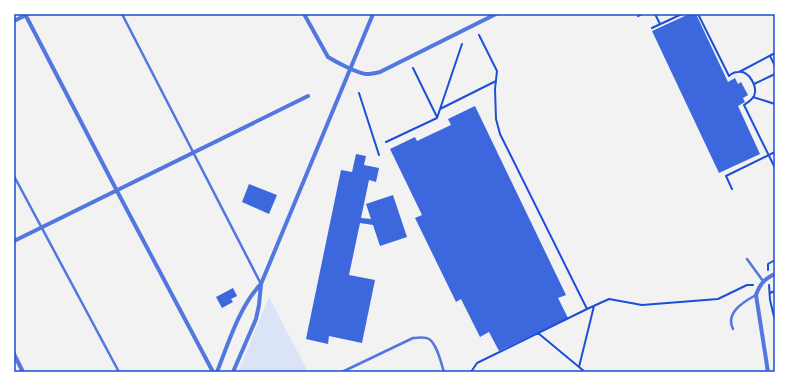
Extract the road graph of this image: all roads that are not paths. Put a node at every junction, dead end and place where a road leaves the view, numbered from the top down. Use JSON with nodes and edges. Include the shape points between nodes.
{"nodes":[{"id":1,"x":26,"y":14,"type":"edge"},
{"id":2,"x":122,"y":14,"type":"edge"},
{"id":3,"x":304,"y":14,"type":"edge"},
{"id":4,"x":373,"y":14,"type":"edge"},
{"id":5,"x":496,"y":14,"type":"edge"},
{"id":6,"x":14,"y":21,"type":"edge"},
{"id":7,"x":351,"y":69,"type":"junction"},
{"id":8,"x":308,"y":96,"type":"dead end"},
{"id":9,"x":193,"y":153,"type":"junction"},
{"id":10,"x":14,"y":176,"type":"edge"},
{"id":11,"x":117,"y":191,"type":"junction"},
{"id":12,"x":41,"y":228,"type":"junction"},
{"id":13,"x":14,"y":241,"type":"edge"},
{"id":14,"x":747,"y":259,"type":"dead end"},
{"id":15,"x":775,"y":274,"type":"edge"},
{"id":16,"x":763,"y":281,"type":"junction"},
{"id":17,"x":261,"y":284,"type":"junction"},
{"id":18,"x":756,"y":295,"type":"junction"},
{"id":19,"x":733,"y":329,"type":"dead end"},
{"id":20,"x":14,"y":354,"type":"edge"},
{"id":21,"x":23,"y":372,"type":"edge"},
{"id":22,"x":119,"y":372,"type":"edge"},
{"id":23,"x":213,"y":372,"type":"edge"},
{"id":24,"x":218,"y":372,"type":"edge"},
{"id":25,"x":233,"y":372,"type":"edge"},
{"id":26,"x":342,"y":372,"type":"edge"},
{"id":27,"x":444,"y":372,"type":"edge"},
{"id":28,"x":768,"y":372,"type":"edge"}],
"edges":[{"from":1,"to":6,"type":"street"},
{"from":1,"to":11,"type":"street"},
{"from":2,"to":9,"type":"lane"},
{"from":3,"to":7,"type":"street","via":[[328,56]]},
{"from":4,"to":7,"type":"street"},
{"from":5,"to":7,"type":"street","via":[[380,72],[366,74]]},
{"from":7,"to":17,"type":"street"},
{"from":8,"to":9,"type":"street"},
{"from":9,"to":11,"type":"street"},
{"from":9,"to":17,"type":"lane"},
{"from":10,"to":12,"type":"lane"},
{"from":11,"to":12,"type":"street"},
{"from":11,"to":23,"type":"street"},
{"from":12,"to":13,"type":"street"},
{"from":12,"to":22,"type":"lane"},
{"from":14,"to":16,"type":"lane"},
{"from":15,"to":16,"type":"street"},
{"from":16,"to":18,"type":"street"},
{"from":17,"to":24,"type":"street","via":[[247,302]]},
{"from":17,"to":25,"type":"street","via":[[256,318]]},
{"from":18,"to":19,"type":"lane","via":[[735,310],[730,324]]},
{"from":18,"to":28,"type":"street"},
{"from":20,"to":21,"type":"street"},
{"from":26,"to":27,"type":"lane","via":[[413,338],[423,337],[430,339],[436,347]]}]}
